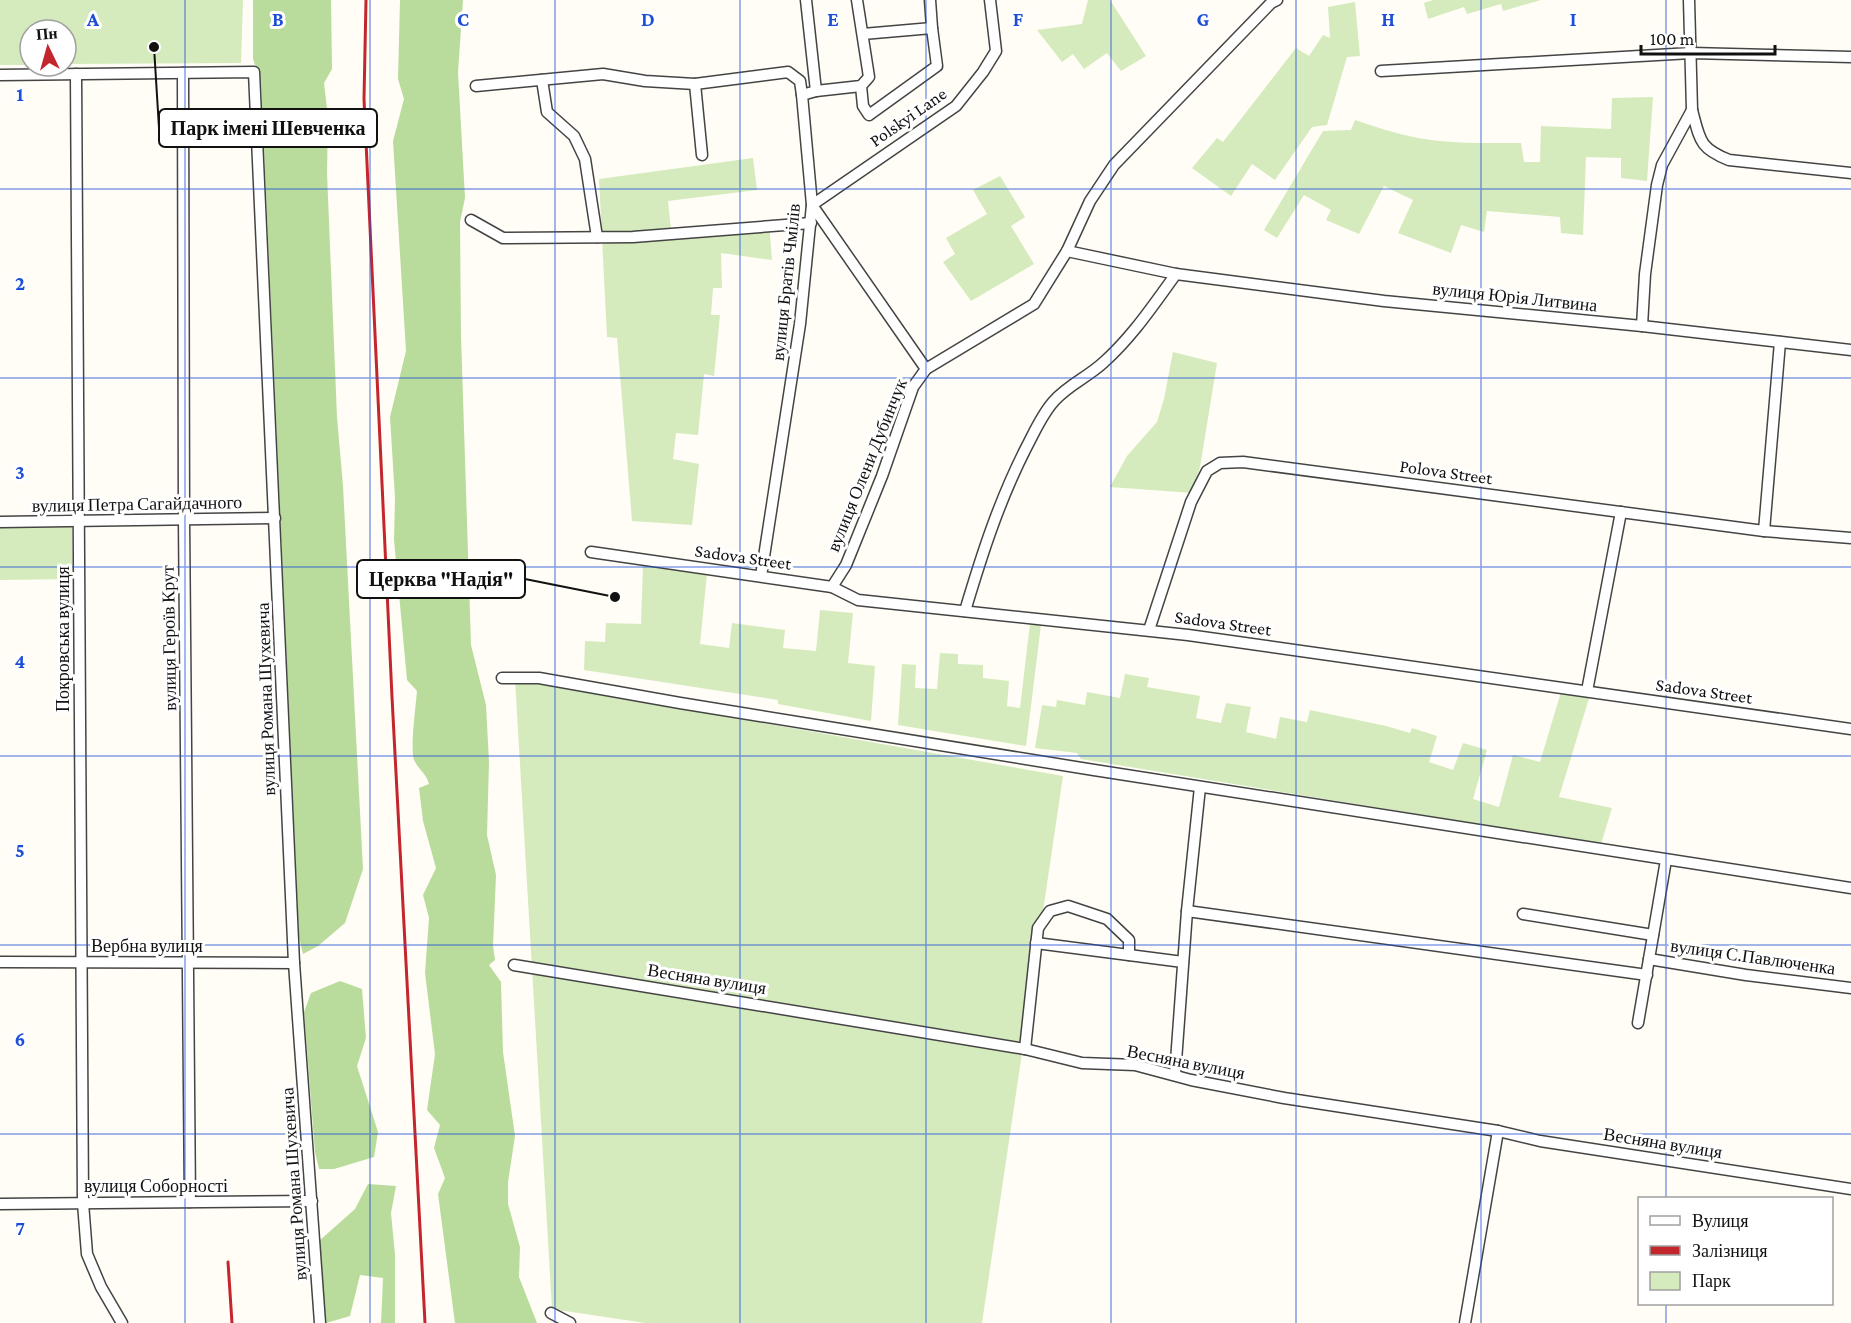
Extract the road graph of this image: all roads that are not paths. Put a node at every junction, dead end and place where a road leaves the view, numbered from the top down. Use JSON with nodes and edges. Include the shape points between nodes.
{"nodes":[{"id":1,"x":806,"y":0,"type":"edge"},
{"id":2,"x":857,"y":0,"type":"edge"},
{"id":3,"x":930,"y":0,"type":"edge"},
{"id":4,"x":990,"y":0,"type":"edge"},
{"id":5,"x":1277,"y":0,"type":"edge"},
{"id":6,"x":1689,"y":0,"type":"edge"},
{"id":7,"x":932,"y":28,"type":"junction"},
{"id":8,"x":863,"y":34,"type":"junction"},
{"id":9,"x":1691,"y":53,"type":"junction"},
{"id":10,"x":1851,"y":57,"type":"edge"},
{"id":11,"x":1381,"y":71,"type":"dead end"},
{"id":12,"x":183,"y":73,"type":"junction"},
{"id":13,"x":78,"y":74,"type":"edge"},
{"id":14,"x":0,"y":75,"type":"edge"},
{"id":15,"x":18,"y":75,"type":"edge"},
{"id":16,"x":76,"y":78,"type":"edge"},
{"id":17,"x":542,"y":80,"type":"junction"},
{"id":18,"x":695,"y":84,"type":"junction"},
{"id":19,"x":476,"y":86,"type":"dead end"},
{"id":20,"x":861,"y":86,"type":"junction"},
{"id":21,"x":816,"y":91,"type":"junction"},
{"id":22,"x":802,"y":95,"type":"junction"},
{"id":23,"x":1692,"y":110,"type":"junction"},
{"id":24,"x":702,"y":154,"type":"dead end"},
{"id":25,"x":1851,"y":173,"type":"edge"},
{"id":26,"x":812,"y":205,"type":"junction"},
{"id":27,"x":471,"y":220,"type":"dead end"},
{"id":28,"x":811,"y":223,"type":"junction"},
{"id":29,"x":597,"y":237,"type":"junction"},
{"id":30,"x":1067,"y":251,"type":"junction"},
{"id":31,"x":1176,"y":273,"type":"junction"},
{"id":32,"x":1642,"y":326,"type":"junction"},
{"id":33,"x":1780,"y":342,"type":"junction"},
{"id":34,"x":1851,"y":350,"type":"edge"},
{"id":35,"x":926,"y":369,"type":"junction"},
{"id":36,"x":1621,"y":512,"type":"junction"},
{"id":37,"x":275,"y":518,"type":"junction"},
{"id":38,"x":184,"y":519,"type":"junction"},
{"id":39,"x":0,"y":522,"type":"edge"},
{"id":40,"x":79,"y":522,"type":"junction"},
{"id":41,"x":1764,"y":531,"type":"junction"},
{"id":42,"x":1851,"y":538,"type":"edge"},
{"id":43,"x":591,"y":552,"type":"dead end"},
{"id":44,"x":761,"y":576,"type":"junction"},
{"id":45,"x":832,"y":587,"type":"junction"},
{"id":46,"x":965,"y":610,"type":"junction"},
{"id":47,"x":1149,"y":630,"type":"junction"},
{"id":48,"x":502,"y":678,"type":"dead end"},
{"id":49,"x":1587,"y":691,"type":"junction"},
{"id":50,"x":1851,"y":729,"type":"edge"},
{"id":51,"x":1200,"y":787,"type":"junction"},
{"id":52,"x":1666,"y":860,"type":"junction"},
{"id":53,"x":1851,"y":888,"type":"edge"},
{"id":54,"x":1187,"y":911,"type":"junction"},
{"id":55,"x":1523,"y":914,"type":"dead end"},
{"id":56,"x":1653,"y":935,"type":"junction"},
{"id":57,"x":1036,"y":942,"type":"junction"},
{"id":58,"x":1130,"y":955,"type":"junction"},
{"id":59,"x":1650,"y":959,"type":"junction"},
{"id":60,"x":0,"y":962,"type":"edge"},
{"id":61,"x":1183,"y":962,"type":"junction"},
{"id":62,"x":81,"y":963,"type":"junction"},
{"id":63,"x":189,"y":963,"type":"junction"},
{"id":64,"x":294,"y":963,"type":"junction"},
{"id":65,"x":514,"y":965,"type":"dead end"},
{"id":66,"x":1647,"y":975,"type":"junction"},
{"id":67,"x":1851,"y":988,"type":"edge"},
{"id":68,"x":1638,"y":1023,"type":"dead end"},
{"id":69,"x":1025,"y":1049,"type":"junction"},
{"id":70,"x":1175,"y":1075,"type":"junction"},
{"id":71,"x":1498,"y":1131,"type":"junction"},
{"id":72,"x":1851,"y":1189,"type":"edge"},
{"id":73,"x":190,"y":1202,"type":"junction"},
{"id":74,"x":312,"y":1202,"type":"junction"},
{"id":75,"x":83,"y":1203,"type":"junction"},
{"id":76,"x":0,"y":1204,"type":"edge"},
{"id":77,"x":553,"y":1318,"type":"edge"},
{"id":78,"x":122,"y":1323,"type":"edge"},
{"id":79,"x":320,"y":1323,"type":"edge"},
{"id":80,"x":570,"y":1323,"type":"edge"},
{"id":81,"x":1465,"y":1323,"type":"edge"}],
"edges":[{"from":1,"to":21,"type":"street"},
{"from":2,"to":8,"type":"street"},
{"from":3,"to":7,"type":"street"},
{"from":4,"to":26,"type":"street","name":"Polskyi Lane","via":[[996,51],[956,106]]},
{"from":5,"to":30,"type":"street","name":"вулиця Олени Дубинчук","via":[[1114,165],[1090,201]]},
{"from":6,"to":9,"type":"street"},
{"from":7,"to":8,"type":"street"},
{"from":7,"to":20,"type":"street","via":[[937,66],[869,115],[863,106]]},
{"from":8,"to":20,"type":"street","via":[[869,77]]},
{"from":9,"to":10,"type":"street"},
{"from":9,"to":11,"type":"street"},
{"from":9,"to":23,"type":"street"},
{"from":12,"to":13,"type":"street"},
{"from":12,"to":37,"type":"street","name":"вулиця Романа Шухевича","via":[[254,72]]},
{"from":12,"to":38,"type":"street","name":"вулиця Героїв Крут"},
{"from":14,"to":15,"type":"street"},
{"from":16,"to":40,"type":"street","name":"Покровська вулиця"},
{"from":17,"to":18,"type":"street","via":[[603,74]]},
{"from":17,"to":19,"type":"street"},
{"from":17,"to":29,"type":"street","via":[[546,112],[574,136],[585,159]]},
{"from":18,"to":22,"type":"street","via":[[788,72],[800,81]]},
{"from":18,"to":24,"type":"street"},
{"from":20,"to":21,"type":"street"},
{"from":21,"to":22,"type":"street"},
{"from":22,"to":26,"type":"street","name":"вулиця Братів Чмілів"},
{"from":23,"to":25,"type":"street","via":[[1703,145],[1720,157]]},
{"from":23,"to":32,"type":"street","via":[[1662,165],[1657,185]]},
{"from":26,"to":28,"type":"street","name":"вулиця Братів Чмілів"},
{"from":26,"to":35,"type":"street"},
{"from":27,"to":29,"type":"street","via":[[503,238]]},
{"from":28,"to":29,"type":"street"},
{"from":28,"to":44,"type":"street","name":"вулиця Братів Чмілів","via":[[800,324]]},
{"from":30,"to":31,"type":"street","name":"вулиця Юрія Литвина"},
{"from":30,"to":35,"type":"street","name":"вулиця Олени Дубинчук","via":[[1034,303]]},
{"from":31,"to":32,"type":"street","name":"вулиця Юрія Литвина","via":[[1384,301]]},
{"from":31,"to":46,"type":"street","via":[[1144,319],[1104,363],[1052,402],[1007,485]]},
{"from":32,"to":33,"type":"street","name":"вулиця Юрія Литвина"},
{"from":33,"to":34,"type":"street","name":"вулиця Юрія Литвина"},
{"from":33,"to":41,"type":"street"},
{"from":35,"to":45,"type":"street","name":"вулиця Олени Дубинчук","via":[[913,387],[846,565]]},
{"from":36,"to":41,"type":"street","name":"Polova Street"},
{"from":36,"to":47,"type":"street","name":"Polova Street","via":[[1243,462],[1220,463],[1207,471],[1191,502]]},
{"from":36,"to":49,"type":"street"},
{"from":37,"to":38,"type":"street","name":"вулиця Петра Сагайдачного"},
{"from":37,"to":64,"type":"street","name":"вулиця Романа Шухевича"},
{"from":38,"to":40,"type":"street","name":"вулиця Петра Сагайдачного"},
{"from":38,"to":63,"type":"street","name":"вулиця Героїв Крут"},
{"from":39,"to":40,"type":"street","name":"вулиця Петра Сагайдачного"},
{"from":40,"to":62,"type":"street","name":"Покровська вулиця"},
{"from":41,"to":42,"type":"street","name":"Polova Street"},
{"from":43,"to":44,"type":"street","name":"Sadova Street"},
{"from":44,"to":45,"type":"street","name":"Sadova Street"},
{"from":45,"to":46,"type":"street","name":"Sadova Street","via":[[858,600]]},
{"from":46,"to":47,"type":"street","name":"Sadova Street"},
{"from":47,"to":49,"type":"street","name":"Sadova Street"},
{"from":48,"to":51,"type":"street","via":[[539,678]]},
{"from":49,"to":50,"type":"street","name":"Sadova Street"},
{"from":51,"to":52,"type":"street"},
{"from":51,"to":54,"type":"street"},
{"from":52,"to":53,"type":"street"},
{"from":52,"to":56,"type":"street"},
{"from":54,"to":61,"type":"street"},
{"from":54,"to":66,"type":"street"},
{"from":55,"to":56,"type":"street"},
{"from":56,"to":59,"type":"street"},
{"from":57,"to":58,"type":"street"},
{"from":57,"to":58,"type":"street","via":[[1038,928],[1050,911],[1068,906],[1107,919],[1129,940]]},
{"from":57,"to":69,"type":"street"},
{"from":58,"to":61,"type":"street"},
{"from":59,"to":66,"type":"street"},
{"from":59,"to":67,"type":"street","name":"вулиця С.Павлюченка"},
{"from":60,"to":62,"type":"street","name":"Вербна вулиця"},
{"from":61,"to":70,"type":"street"},
{"from":62,"to":63,"type":"street","name":"Вербна вулиця"},
{"from":62,"to":75,"type":"street","name":"Покровська вулиця"},
{"from":63,"to":64,"type":"street","name":"Вербна вулиця"},
{"from":63,"to":73,"type":"street","name":"вулиця Героїв Крут"},
{"from":64,"to":74,"type":"street","name":"вулиця Романа Шухевича"},
{"from":65,"to":69,"type":"street","name":"Весняна вулиця"},
{"from":66,"to":68,"type":"street"},
{"from":69,"to":70,"type":"street","name":"Весняна вулиця","via":[[1082,1063],[1135,1065]]},
{"from":70,"to":71,"type":"street","name":"Весняна вулиця","via":[[1294,1100]]},
{"from":71,"to":72,"type":"street","name":"Весняна вулиця","via":[[1540,1141]]},
{"from":71,"to":81,"type":"street"},
{"from":73,"to":74,"type":"street","name":"вулиця Соборності"},
{"from":73,"to":75,"type":"street","name":"вулиця Соборності"},
{"from":74,"to":79,"type":"street","name":"вулиця Романа Шухевича"},
{"from":75,"to":76,"type":"street","name":"вулиця Соборності"},
{"from":75,"to":78,"type":"street","name":"Покровська вулиця","via":[[87,1254]]},
{"from":77,"to":80,"type":"street"}]}
